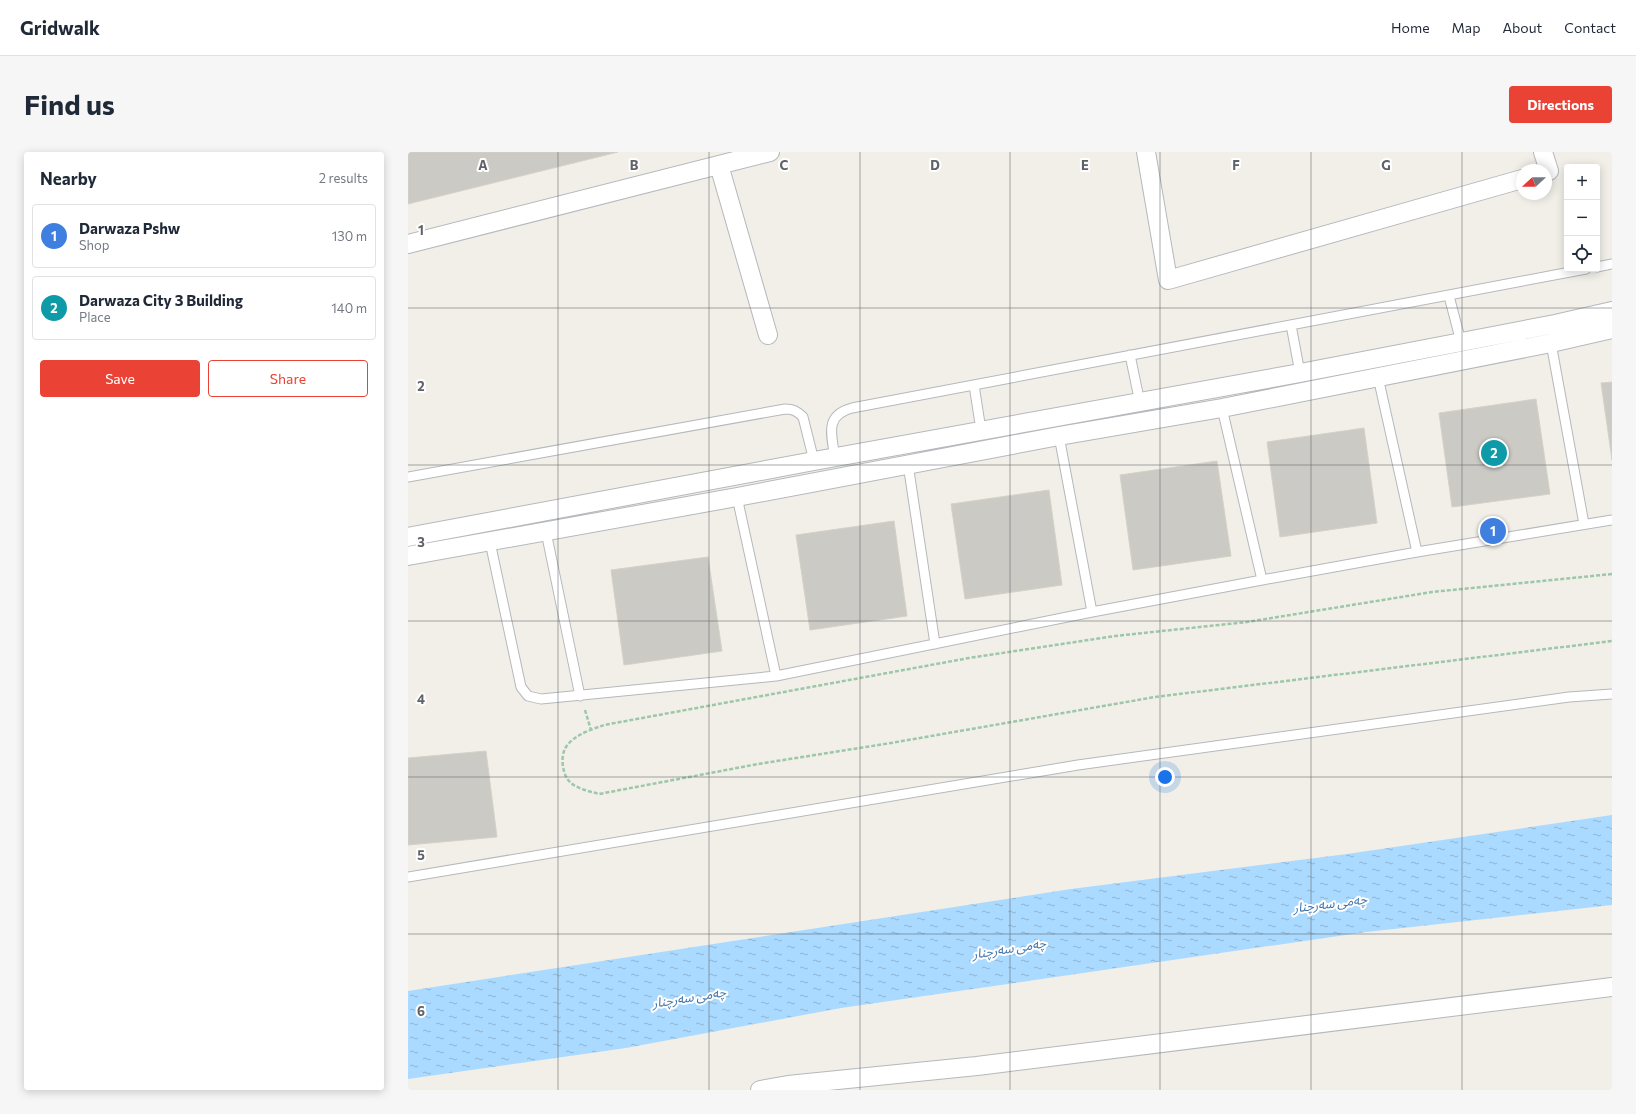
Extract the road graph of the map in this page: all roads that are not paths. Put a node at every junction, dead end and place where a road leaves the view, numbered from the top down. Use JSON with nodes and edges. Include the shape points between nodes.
{"nodes":[{"id":1,"x":770,"y":152,"type":"edge"},
{"id":2,"x":1146,"y":152,"type":"edge"},
{"id":3,"x":1544,"y":152,"type":"edge"},
{"id":4,"x":750,"y":154,"type":"edge"},
{"id":5,"x":1547,"y":164,"type":"edge"},
{"id":6,"x":719,"y":165,"type":"junction"},
{"id":7,"x":1516,"y":181,"type":"edge"},
{"id":8,"x":408,"y":244,"type":"edge"},
{"id":9,"x":1612,"y":264,"type":"edge"},
{"id":10,"x":1600,"y":266,"type":"edge"},
{"id":11,"x":1571,"y":272,"type":"edge"},
{"id":12,"x":1449,"y":296,"type":"junction"},
{"id":13,"x":1612,"y":310,"type":"edge"},
{"id":14,"x":1291,"y":325,"type":"junction"},
{"id":15,"x":1612,"y":329,"type":"edge"},
{"id":16,"x":768,"y":336,"type":"dead end"},
{"id":17,"x":1461,"y":342,"type":"junction"},
{"id":18,"x":1551,"y":343,"type":"junction"},
{"id":19,"x":1130,"y":355,"type":"junction"},
{"id":20,"x":1300,"y":373,"type":"junction"},
{"id":21,"x":1378,"y":376,"type":"junction"},
{"id":22,"x":974,"y":385,"type":"junction"},
{"id":23,"x":1140,"y":403,"type":"junction"},
{"id":24,"x":1222,"y":408,"type":"junction"},
{"id":25,"x":981,"y":430,"type":"junction"},
{"id":26,"x":1059,"y":436,"type":"junction"},
{"id":27,"x":835,"y":457,"type":"junction"},
{"id":28,"x":814,"y":461,"type":"junction"},
{"id":29,"x":908,"y":464,"type":"junction"},
{"id":30,"x":408,"y":477,"type":"edge"},
{"id":31,"x":737,"y":497,"type":"junction"},
{"id":32,"x":1612,"y":520,"type":"edge"},
{"id":33,"x":1584,"y":524,"type":"junction"},
{"id":34,"x":546,"y":532,"type":"junction"},
{"id":35,"x":408,"y":537,"type":"edge"},
{"id":36,"x":490,"y":542,"type":"junction"},
{"id":37,"x":1417,"y":552,"type":"junction"},
{"id":38,"x":408,"y":556,"type":"edge"},
{"id":39,"x":1262,"y":580,"type":"junction"},
{"id":40,"x":1092,"y":612,"type":"junction"},
{"id":41,"x":935,"y":644,"type":"junction"},
{"id":42,"x":776,"y":676,"type":"junction"},
{"id":43,"x":1612,"y":694,"type":"edge"},
{"id":44,"x":580,"y":696,"type":"junction"},
{"id":45,"x":408,"y":877,"type":"edge"},
{"id":46,"x":1612,"y":987,"type":"edge"},
{"id":47,"x":760,"y":1090,"type":"edge"}],
"edges":[{"from":1,"to":4,"type":"street"},
{"from":2,"to":7,"type":"street","via":[[1168,280]]},
{"from":3,"to":5,"type":"street"},
{"from":4,"to":6,"type":"street"},
{"from":6,"to":8,"type":"street"},
{"from":6,"to":16,"type":"street"},
{"from":9,"to":10,"type":"lane"},
{"from":11,"to":12,"type":"lane"},
{"from":12,"to":14,"type":"lane"},
{"from":12,"to":17,"type":"lane"},
{"from":13,"to":17,"type":"street"},
{"from":14,"to":19,"type":"lane"},
{"from":14,"to":20,"type":"lane"},
{"from":15,"to":18,"type":"street"},
{"from":17,"to":20,"type":"street"},
{"from":18,"to":21,"type":"street"},
{"from":18,"to":33,"type":"lane"},
{"from":19,"to":22,"type":"lane"},
{"from":19,"to":23,"type":"lane"},
{"from":20,"to":23,"type":"street"},
{"from":21,"to":24,"type":"street"},
{"from":21,"to":37,"type":"lane"},
{"from":22,"to":25,"type":"lane"},
{"from":22,"to":27,"type":"lane","via":[[843,410],[831,425]]},
{"from":23,"to":25,"type":"street"},
{"from":24,"to":26,"type":"street"},
{"from":24,"to":39,"type":"lane"},
{"from":25,"to":27,"type":"street"},
{"from":26,"to":29,"type":"street"},
{"from":26,"to":40,"type":"lane"},
{"from":27,"to":28,"type":"street"},
{"from":28,"to":30,"type":"lane","via":[[803,417],[792,409]]},
{"from":28,"to":35,"type":"street"},
{"from":29,"to":31,"type":"street"},
{"from":29,"to":41,"type":"lane"},
{"from":31,"to":34,"type":"street"},
{"from":31,"to":42,"type":"lane"},
{"from":32,"to":33,"type":"lane"},
{"from":33,"to":37,"type":"lane"},
{"from":34,"to":36,"type":"street"},
{"from":34,"to":44,"type":"lane"},
{"from":36,"to":38,"type":"street"},
{"from":36,"to":44,"type":"lane","via":[[521,687],[528,696],[541,699]]},
{"from":37,"to":39,"type":"lane"},
{"from":39,"to":40,"type":"lane"},
{"from":40,"to":41,"type":"lane"},
{"from":41,"to":42,"type":"lane"},
{"from":42,"to":44,"type":"lane"},
{"from":43,"to":45,"type":"lane","via":[[1569,697],[1078,764]]},
{"from":46,"to":47,"type":"street","via":[[977,1066]]}]}
